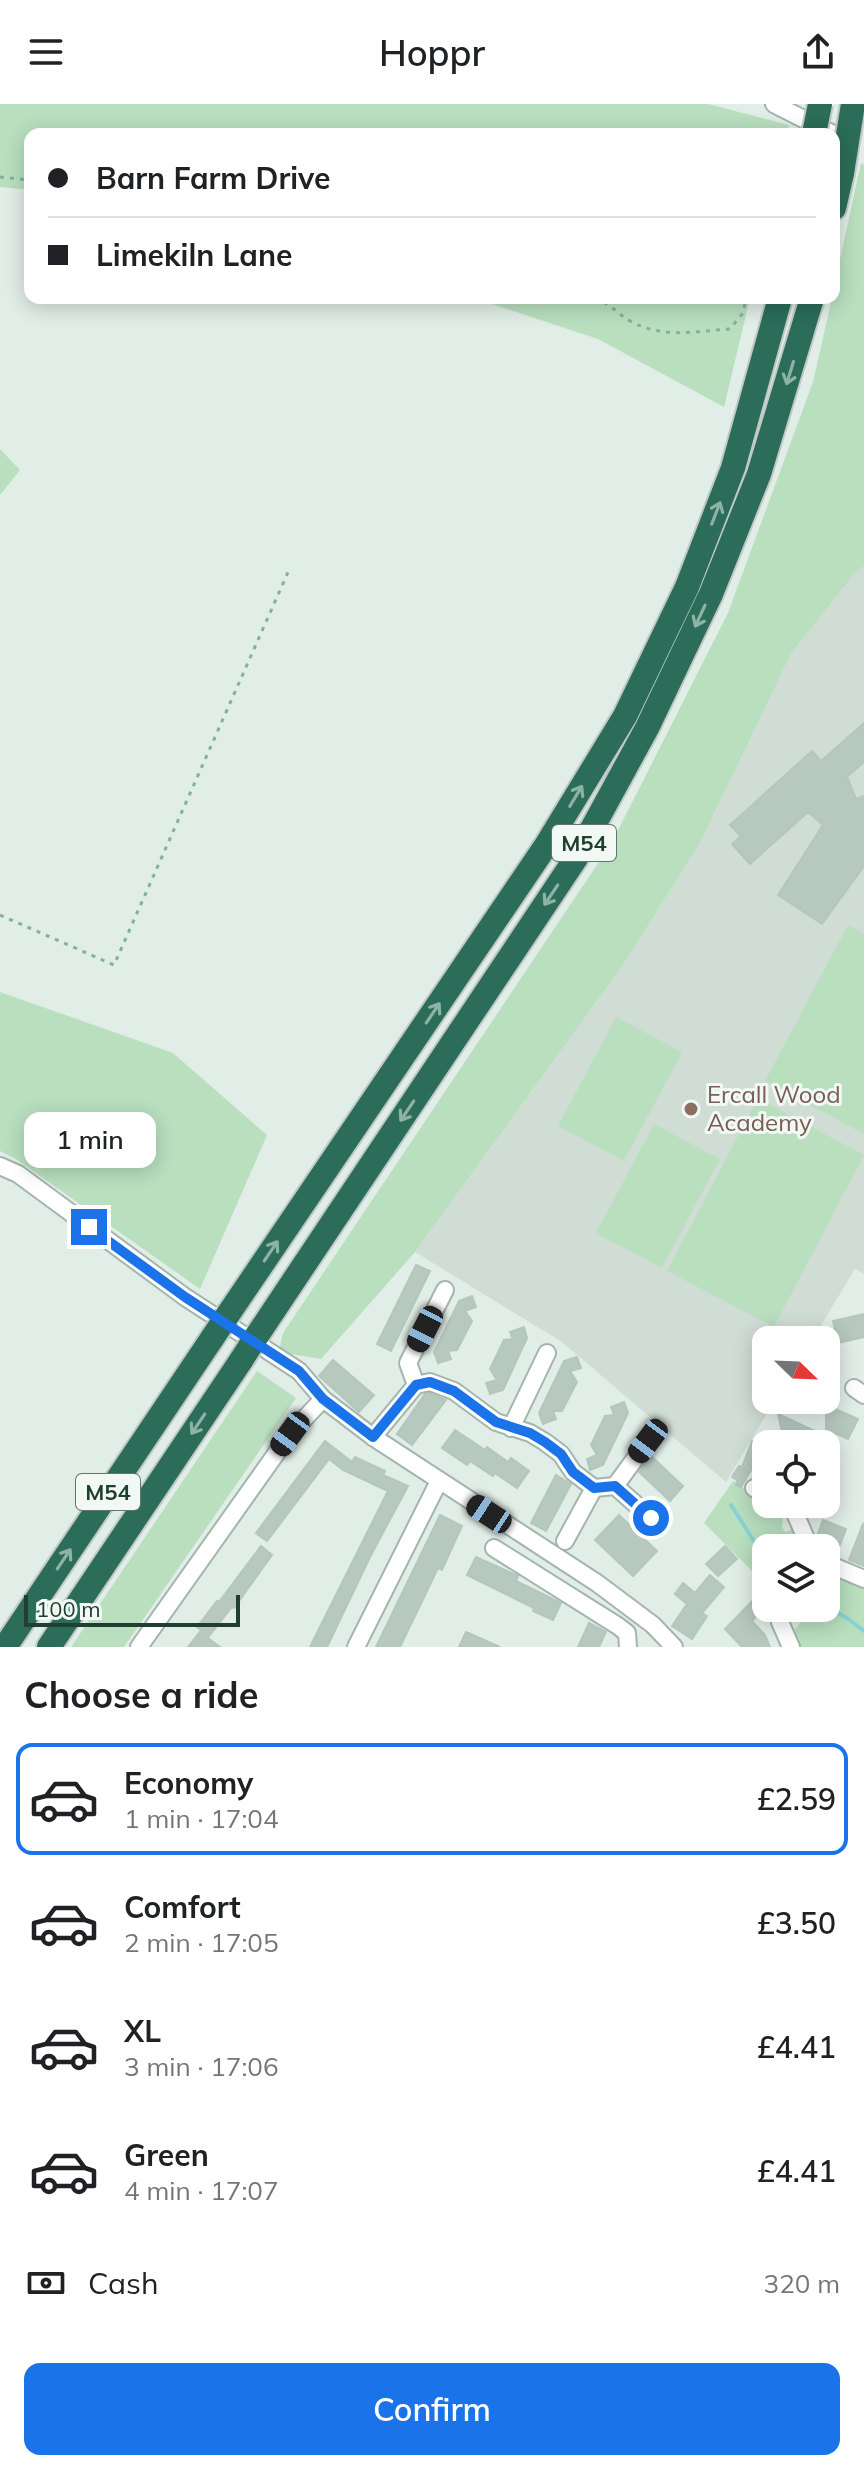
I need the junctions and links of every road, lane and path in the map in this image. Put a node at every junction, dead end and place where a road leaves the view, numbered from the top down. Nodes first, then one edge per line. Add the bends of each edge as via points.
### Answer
1 (774, 104) edge
2 (820, 104) edge
3 (853, 104) edge
4 (815, 128) edge
5 (822, 128) edge
6 (840, 137) edge
7 (864, 151) edge
8 (0, 177) edge
9 (24, 179) edge
10 (840, 182) edge
11 (609, 304) edge
12 (745, 304) edge
13 (778, 304) edge
14 (810, 304) edge
15 (289, 570) dead end
16 (0, 915) edge
17 (0, 1166) edge
18 (445, 1290) dead end
19 (547, 1353) dead end
20 (416, 1385) junction
21 (323, 1399) junction
22 (511, 1428) junction
23 (373, 1437) junction
24 (648, 1441) dead end
25 (439, 1481) junction
26 (615, 1486) junction
27 (594, 1488) junction
28 (651, 1518) dead end
29 (565, 1541) dead end
30 (494, 1548) dead end
31 (840, 1569) edge
32 (864, 1579) edge
33 (780, 1622) dead end
34 (5, 1647) edge
35 (49, 1647) edge
36 (139, 1647) edge
37 (356, 1647) edge
38 (628, 1647) edge
39 (674, 1647) edge
40 (791, 1647) edge

1 - 5 street
2 - 4 highway, bridge
3 - 10 highway, bridge
6 - 7 street
8 - 9 path
11 - 12 path via 631,322 671,335 730,329
34 -> 13 highway, M54, bridge via 547,844 625,716 687,587 733,468
14 -> 35 highway, M54, bridge via 759,474 711,594 647,728 576,858
15 - 16 path via 114,965
17 - 21 street via 299,1371
18 - 20 street via 408,1363
19 - 22 street
20 - 22 street via 430,1382 454,1391
20 - 23 street
21 - 23 street
21 - 36 street via 290,1434
22 - 27 street via 545,1442
23 - 25 street
24 - 26 street
25 - 37 street
25 - 39 street via 597,1583
26 - 27 street
26 - 28 street
27 - 29 street
30 - 38 street via 618,1626 627,1633
31 - 32 street
33 - 40 street

